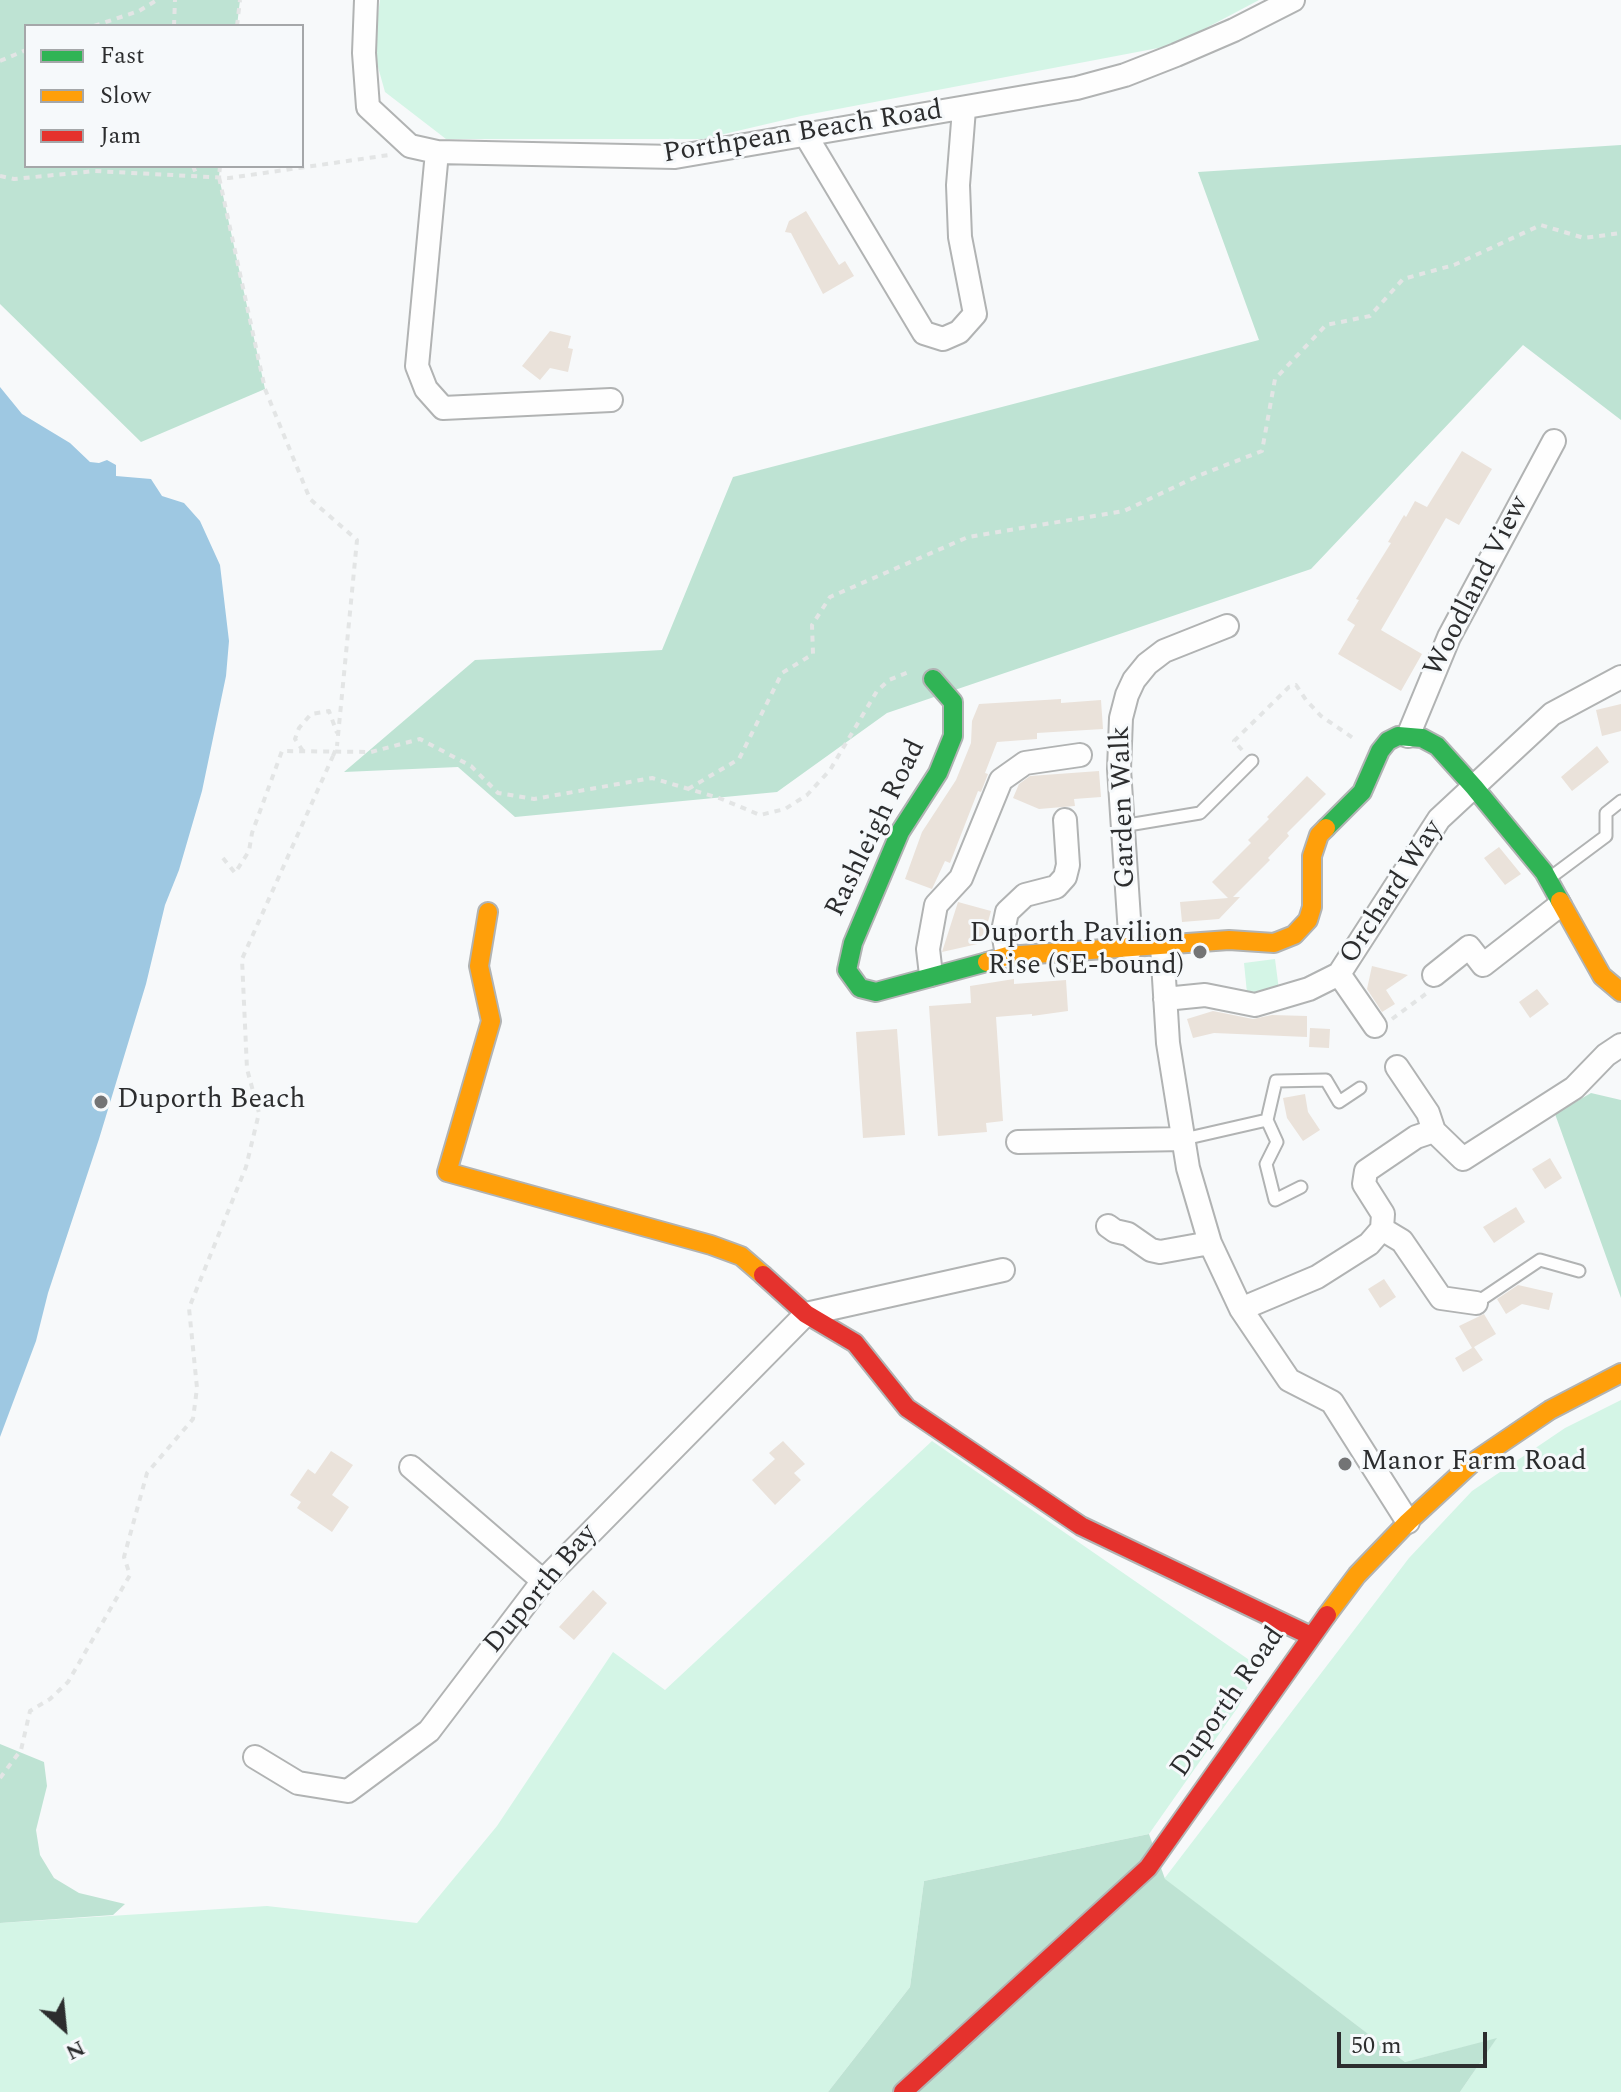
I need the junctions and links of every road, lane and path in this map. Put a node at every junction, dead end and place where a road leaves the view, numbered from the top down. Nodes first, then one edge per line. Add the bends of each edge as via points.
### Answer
1 (157, 0) edge
2 (175, 0) edge
3 (240, 0) edge
4 (366, 0) edge
5 (1293, 0) edge
6 (100, 24) edge
7 (174, 24) edge
8 (237, 24) edge
9 (24, 51) edge
10 (0, 61) edge
11 (964, 109) junction
12 (805, 134) junction
13 (410, 146) junction
14 (437, 152) junction
15 (304, 166) edge
16 (194, 168) edge
17 (220, 168) edge
18 (291, 168) edge
19 (0, 176) edge
20 (197, 176) junction
21 (219, 177) junction
22 (1621, 233) edge
23 (611, 400) dead end
24 (1554, 441) dead end
25 (1227, 626) dead end
26 (1621, 677) edge
27 (933, 679) joint
28 (338, 735) junction
29 (1408, 736) junction
30 (303, 751) junction
31 (1080, 755) dead end
32 (1378, 755) junction
33 (1252, 761) joint
34 (1474, 787) junction
35 (688, 789) junction
36 (1621, 801) edge
37 (1065, 820) dead end
38 (1122, 826) junction
39 (223, 858) dead end
40 (1548, 880) junction
41 (1560, 905) junction
42 (488, 912) dead end
43 (1162, 946) junction
44 (1131, 949) junction
45 (1007, 956) junction
46 (1339, 974) junction
47 (931, 975) junction
48 (1434, 975) joint
49 (1621, 992) edge
50 (1165, 999) junction
51 (1375, 1026) joint
52 (1621, 1045) edge
53 (1397, 1067) dead end
54 (1360, 1088) dead end
55 (1267, 1120) junction
56 (1434, 1131) junction
57 (1184, 1139) junction
58 (1018, 1142) dead end
59 (1301, 1187) dead end
60 (1108, 1226) dead end
61 (1382, 1229) junction
62 (1210, 1243) junction
63 (1003, 1270) dead end
64 (1579, 1271) dead end
65 (1476, 1303) joint
66 (1241, 1309) junction
67 (806, 1314) junction
68 (1621, 1373) edge
69 (411, 1467) dead end
70 (1408, 1522) junction
71 (543, 1581) junction
72 (1311, 1636) junction
73 (255, 1757) dead end
74 (0, 1778) edge
75 (903, 2092) edge

1 - 6 path
2 - 7 path
3 - 8 path
4 - 13 street via 368,107
5 - 11 street, Porthpean Beach Road via 1125,75
9 - 10 path
11 - 12 street, Porthpean Beach Road
11 - 12 street via 960,237 975,314 959,332 943,339 924,333
12 - 14 street, Porthpean Beach Road via 675,157
13 - 14 street, Porthpean Beach Road
13 - 15 path via 395,155
14 - 23 street via 417,366 426,389 443,408
16 - 20 path
17 - 21 path
18 - 21 path
19 - 20 path via 95,171
20 - 21 path
21 - 28 path via 265,389 310,499 357,540
22 - 35 path via 1584,238 1541,225 1454,265 1403,279 1370,316 1326,325 1275,379 1262,451 1124,511 968,537 830,597 812,625 813,654 782,673 739,759
24 - 29 street, Woodland View via 1462,611
25 - 38 street, Garden Walk via 1164,651 1134,680 1121,718
26 - 34 street, Orchard Way via 1552,714
27 - 35 path via 914,670 889,680 877,691 830,770 785,809 760,815
27 - 47 street, Rashleigh Road via 953,702 953,736 938,773 900,832 853,943 847,970 860,988 876,992
28 - 30 path via 329,711 311,714 295,739
28 - 74 path, bridge via 242,959 247,1069 259,1113 246,1167 189,1308 197,1388 193,1419 147,1473 124,1557 130,1575 68,1682 30,1711 21,1750
29 - 32 street via 1388,741
29 - 34 street via 1437,746
30 - 35 path via 371,752 420,739 471,766 498,793 534,799 652,778
30 - 39 path via 282,751 249,851 235,873
31 - 47 street via 1025,763 1001,780 961,878 936,905 928,949
32 - 33 path via 1321,716 1296,685 1234,741
32 - 43 street, Rashleigh Road via 1362,792 1314,844 1312,907 1294,935 1274,943 1229,940
33 - 38 lane via 1200,813
34 - 40 street
34 - 46 street, Orchard Way via 1439,819
36 - 40 lane via 1606,813 1606,836
37 - 45 street via 1065,877 1056,887 1025,895 1007,912
38 - 44 street, Garden Walk
40 - 41 street
41 - 48 street via 1483,965 1469,947
41 - 49 street via 1602,976
42 - 67 street via 479,966 491,1021 447,1172 741,1256
43 - 44 street, Rashleigh Road
43 - 50 street
44 - 45 street, Rashleigh Road
45 - 47 street, Rashleigh Road
46 - 50 street, Orchard Way via 1255,1005 1205,995
46 - 51 street
48 - 51 path via 1440,983 1378,1030
50 - 57 street
52 - 56 street via 1574,1088 1463,1159
53 - 56 street
54 - 55 lane via 1339,1102 1326,1080 1276,1081
55 - 57 lane
55 - 59 lane via 1277,1142 1266,1164 1275,1200
56 - 61 street via 1366,1171 1364,1184 1383,1214
57 - 58 street
57 - 62 street
60 - 62 street via 1160,1252
61 - 65 street via 1402,1241 1441,1298
61 - 66 street via 1369,1244 1317,1277
62 - 66 street
63 - 67 street
64 - 65 lane via 1540,1260
66 - 70 street via 1289,1380 1332,1402
67 - 71 street, Duporth Bay
67 - 72 street via 855,1343 907,1408 1081,1526
68 - 70 street, Duporth Road via 1550,1410 1472,1463
69 - 71 street
70 - 72 street, Duporth Road via 1357,1575
71 - 73 street, Duporth Bay via 429,1731 348,1791 298,1783
72 - 75 street, Duporth Road via 1148,1868

